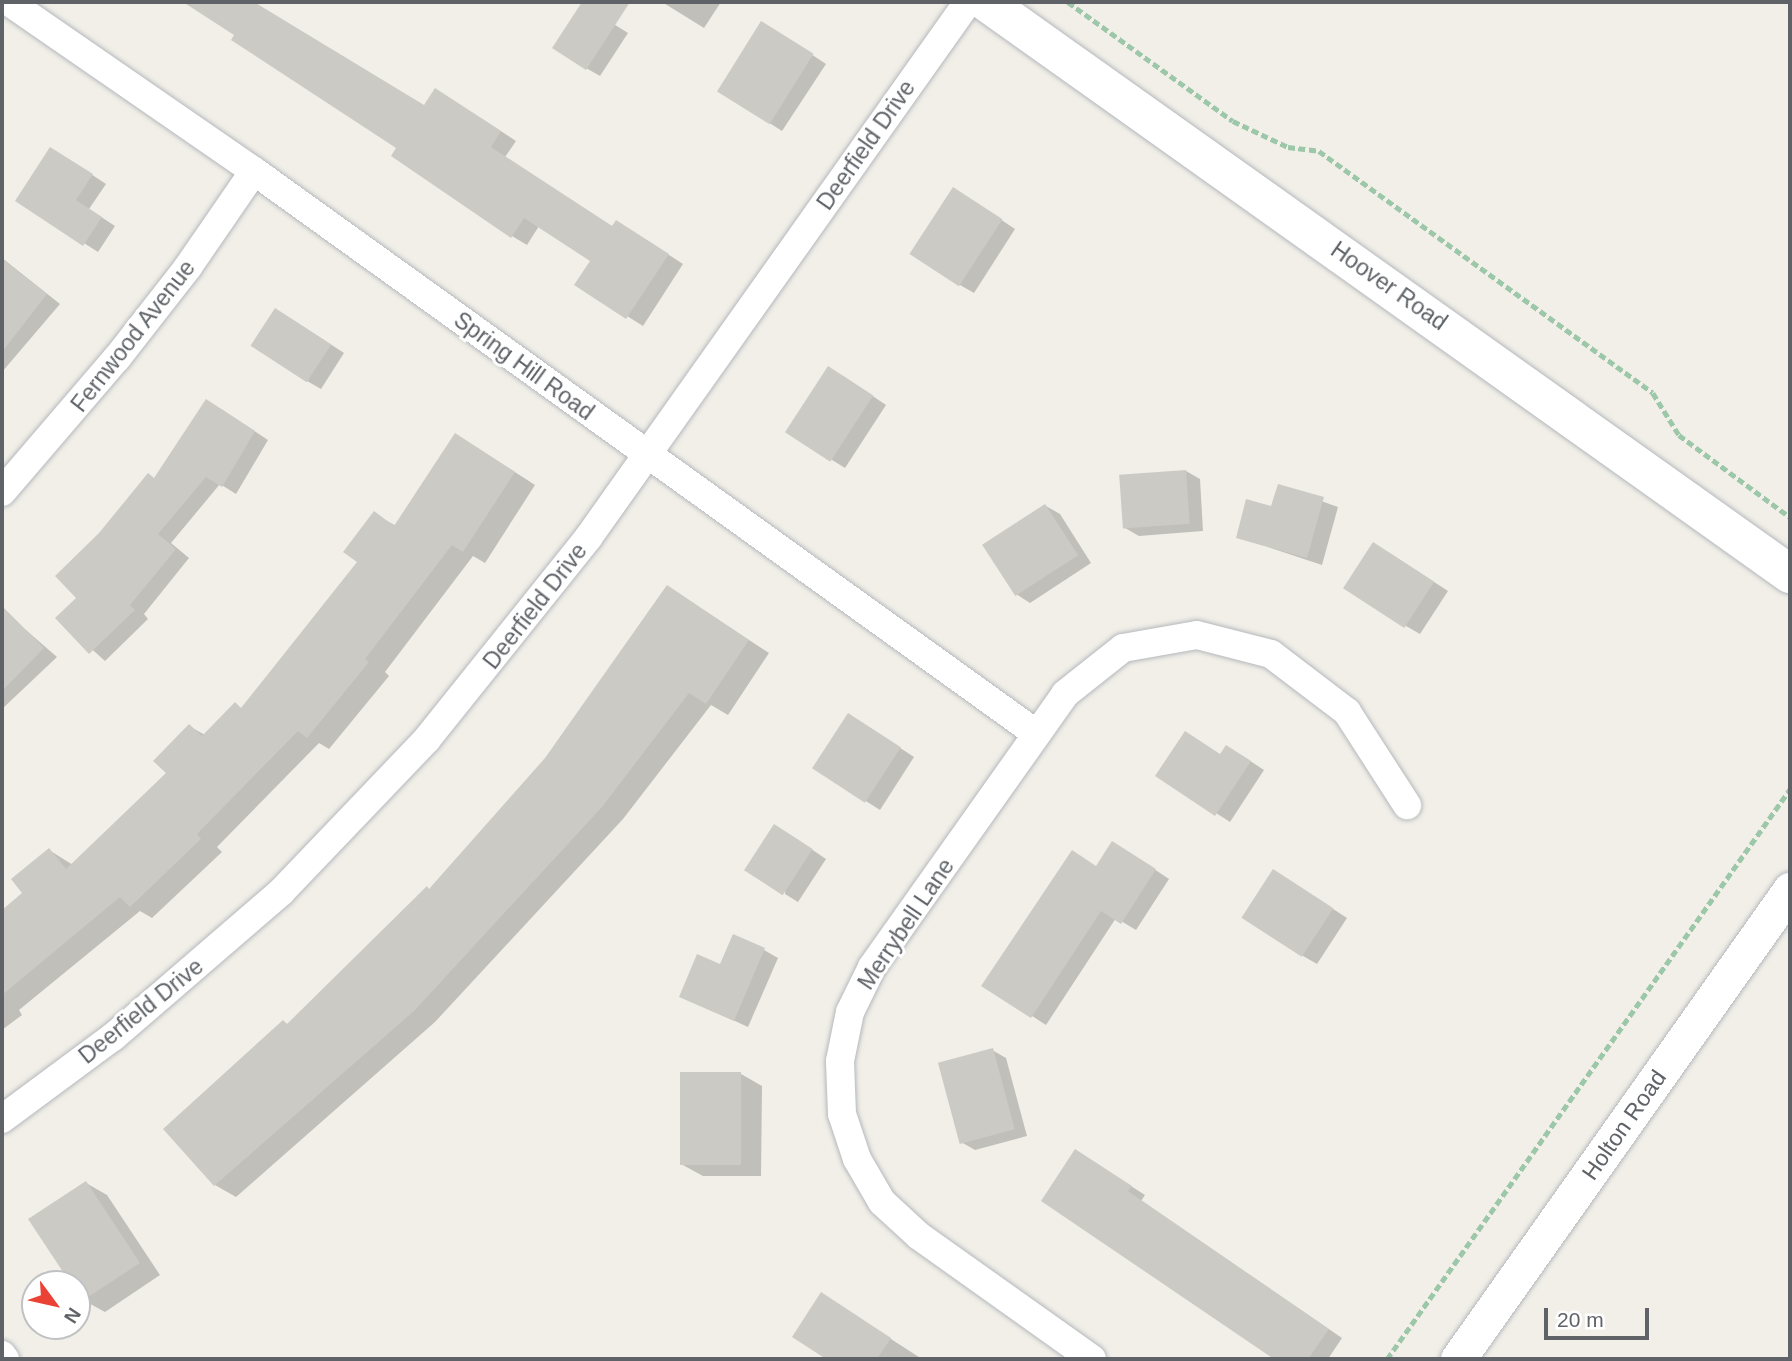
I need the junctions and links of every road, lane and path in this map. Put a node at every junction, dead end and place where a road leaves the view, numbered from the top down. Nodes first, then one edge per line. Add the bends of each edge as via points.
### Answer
1 (9, 2) edge
2 (968, 2) edge
3 (986, 2) edge
4 (1068, 2) edge
5 (254, 172) junction
6 (648, 454) junction
7 (2, 492) edge
8 (1790, 517) edge
9 (1790, 574) edge
10 (1037, 734) junction
11 (1790, 789) edge
12 (1407, 805) dead end
13 (1790, 890) edge
14 (2, 1119) edge
15 (2, 1354) edge
16 (5, 1359) edge
17 (1092, 1359) edge
18 (1387, 1359) edge
19 (1458, 1359) edge

1 - 5 street, Spring Hill Road
2 - 6 street, Deerfield Drive
3 - 9 main road, Hoover Road
4 - 8 path via 1233,121 1288,147 1319,151 1653,393 1679,435
5 - 6 street, Spring Hill Road
5 - 7 street, Fernwood Avenue via 117,358
6 - 10 street, Spring Hill Road
6 - 14 street, Deerfield Drive via 526,620 436,729 281,892 113,1037
10 - 12 street, Merrybell Lane via 1065,694 1123,648 1197,635 1271,654 1347,712
10 - 17 street, Merrybell Lane via 872,967 850,1012 842,1049 842,1114 856,1159 882,1202 919,1236
11 - 18 path
13 - 19 street, Holton Road
15 - 16 street

